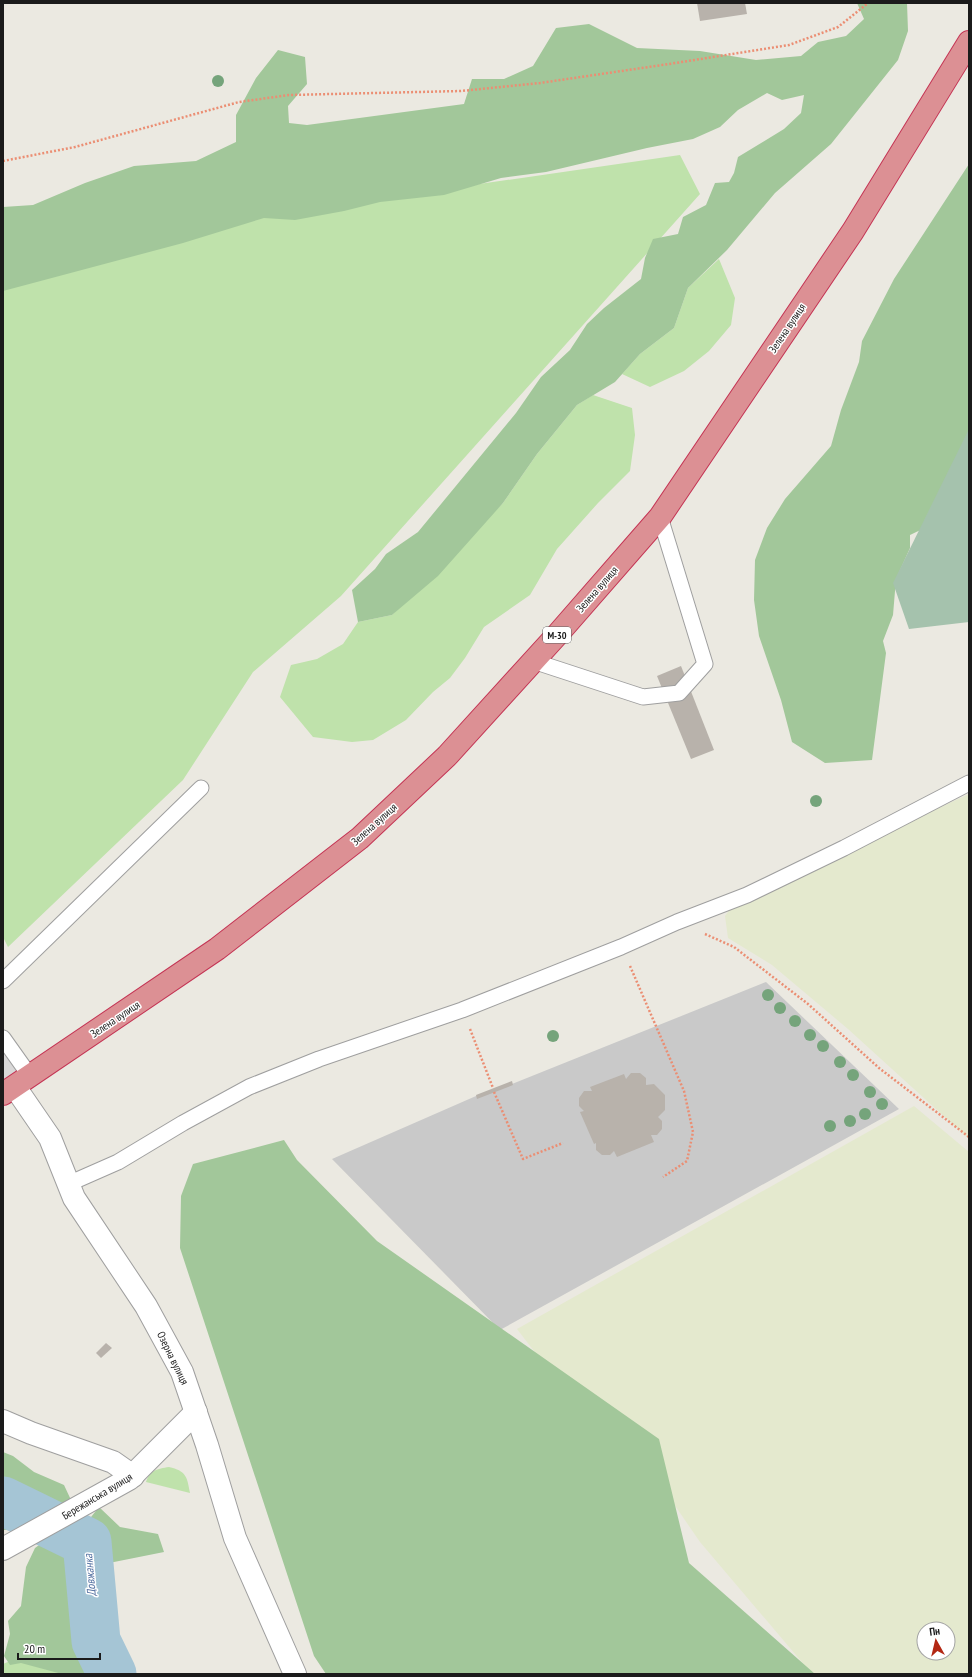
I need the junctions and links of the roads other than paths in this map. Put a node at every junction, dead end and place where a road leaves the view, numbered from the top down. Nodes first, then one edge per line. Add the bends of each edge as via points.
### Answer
1 (969, 42) edge
2 (660, 517) junction
3 (533, 661) junction
4 (969, 783) edge
5 (201, 788) dead end
6 (3, 981) edge
7 (3, 1038) edge
8 (16, 1086) edge
9 (68, 1184) junction
10 (196, 1412) junction
11 (3, 1421) edge
12 (133, 1476) junction
13 (3, 1549) edge
14 (295, 1674) edge

1 - 2 highway, Зелена вулиця / М-30 via 853,232
2 - 3 highway, Зелена вулиця / М-30
2 - 3 lane via 706,664 680,693 642,697
3 - 8 highway, Зелена вулиця / М-30 via 447,756 360,838 217,949
4 - 9 lane via 747,896 462,1010 319,1059 249,1087 118,1162
5 - 6 lane
7 - 8 lane
8 - 9 street, Озерна вулиця via 50,1138
9 - 10 street, Озерна вулиця via 74,1198 149,1313 182,1372
10 - 12 street, Бережанська вулиця
10 - 14 street, Озерна вулиця via 235,1538
11 - 12 street via 113,1462
12 - 13 street, Бережанська вулиця

